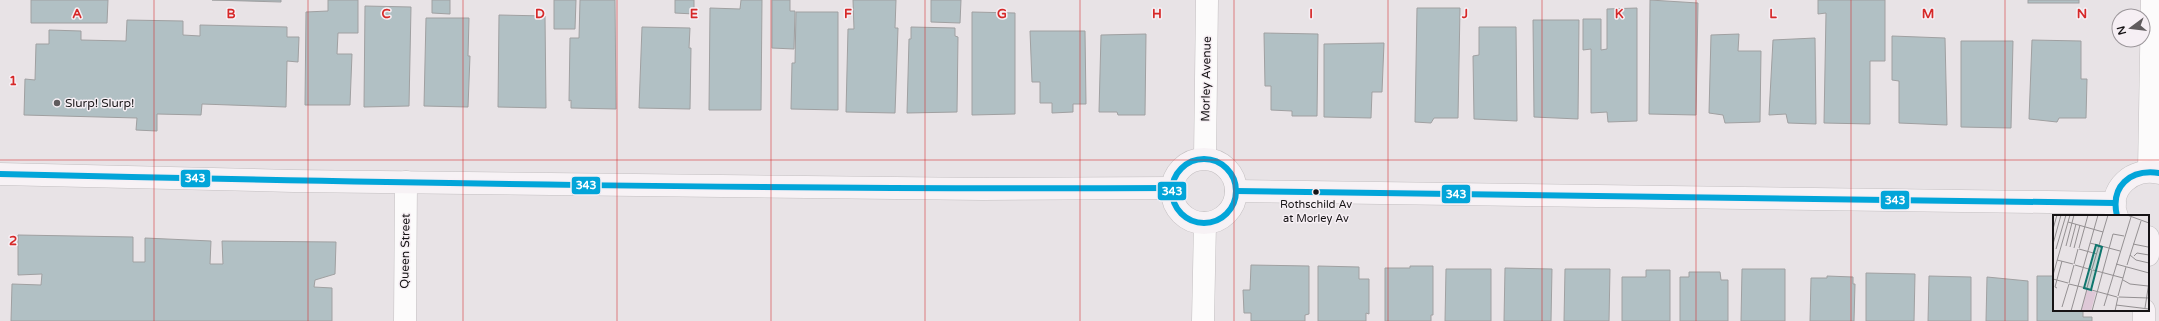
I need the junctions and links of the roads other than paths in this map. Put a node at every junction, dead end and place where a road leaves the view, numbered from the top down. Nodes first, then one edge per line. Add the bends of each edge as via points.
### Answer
1 (1207, 0) edge
2 (2152, 0) edge
3 (1205, 158) junction
4 (2154, 172) edge
5 (0, 174) edge
6 (406, 182) junction
7 (1172, 188) junction
8 (1236, 191) junction
9 (2116, 209) edge
10 (1205, 223) junction
11 (2159, 235) edge
12 (2149, 237) edge
13 (404, 321) edge
14 (1203, 321) edge

1 - 3 street, Morley Avenue
2 - 4 street
3 - 7 street via 1183,167 1175,176
3 - 8 street via 1224,165 1235,181
4 - 9 street via 2139,172 2122,183 2117,192
5 - 6 street
6 - 7 street
6 - 13 street, Queen Street
7 - 10 street via 1177,209 1194,222
8 - 9 street
8 - 10 street via 1234,203 1228,213 1217,221
10 - 14 street
11 - 12 street

